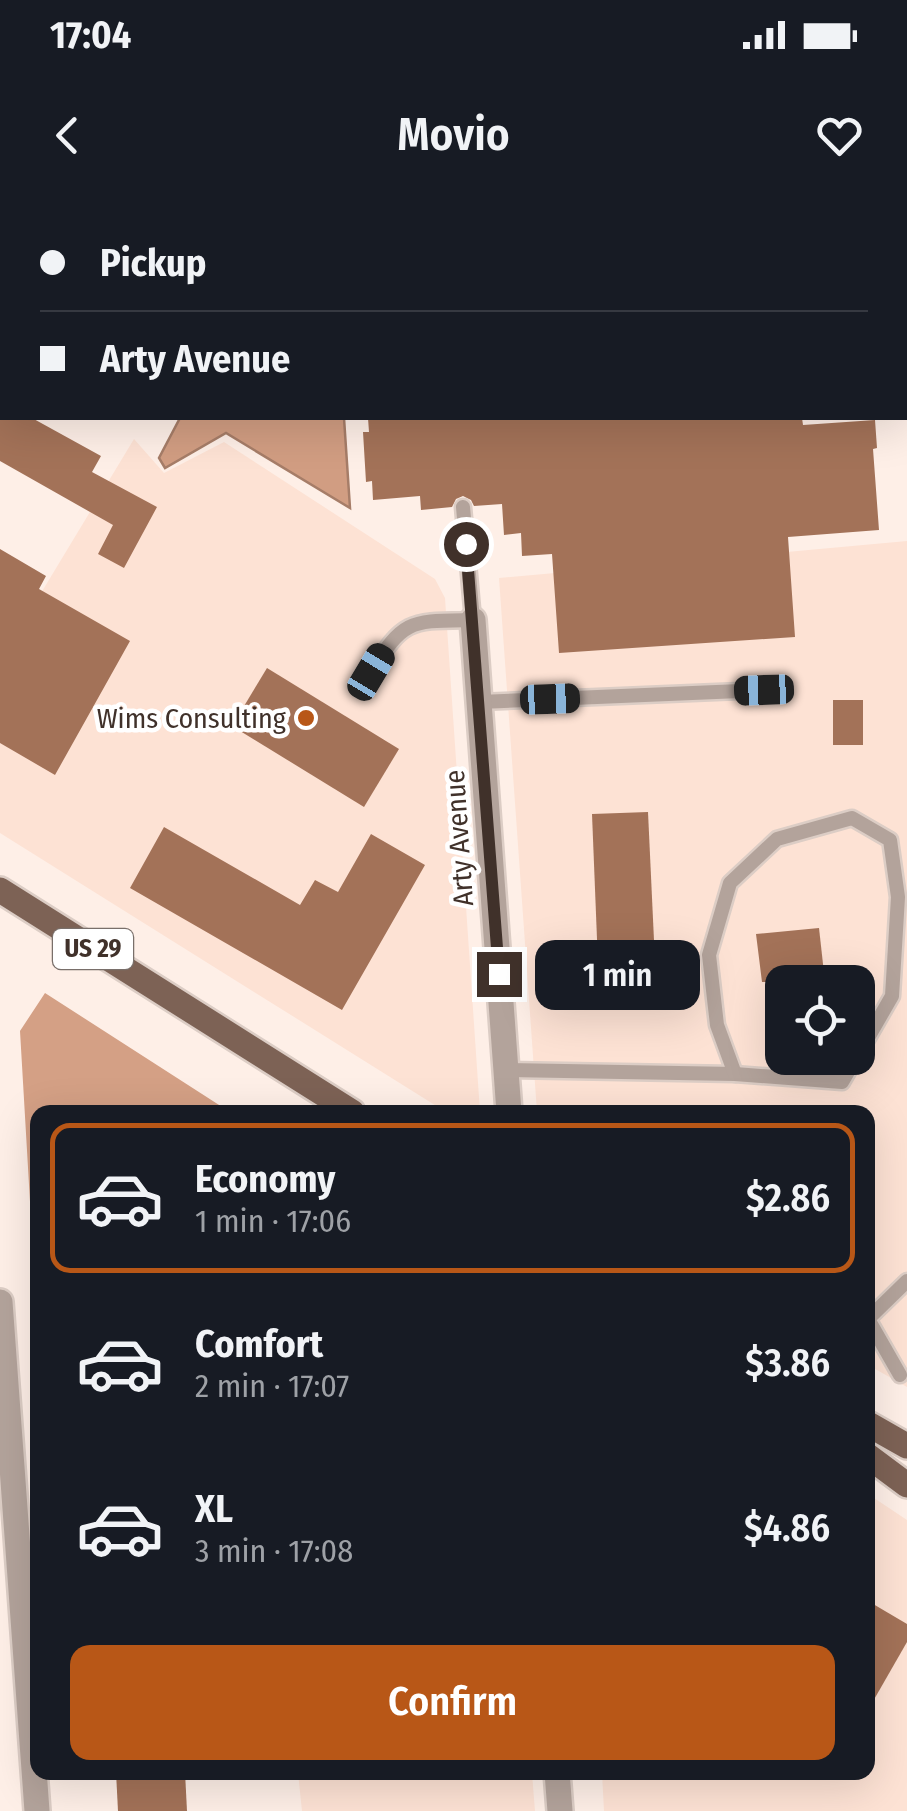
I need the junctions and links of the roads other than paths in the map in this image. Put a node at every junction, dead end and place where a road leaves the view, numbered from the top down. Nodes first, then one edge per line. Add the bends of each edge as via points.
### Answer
1 (463, 507) dead end
2 (472, 620) junction
3 (371, 672) dead end
4 (764, 690) dead end
5 (480, 702) junction
6 (0, 890) edge
7 (875, 1025) edge
8 (506, 1070) junction
9 (734, 1074) junction
10 (846, 1075) edge
11 (341, 1105) edge
12 (508, 1105) edge
13 (907, 1281) edge
14 (0, 1302) edge
15 (875, 1312) edge
16 (875, 1331) edge
17 (900, 1375) dead end
18 (907, 1424) edge
19 (875, 1426) edge
20 (875, 1429) edge
21 (907, 1446) edge
22 (875, 1461) edge
23 (907, 1485) edge
24 (30, 1715) edge
25 (35, 1780) edge
26 (558, 1780) edge
27 (37, 1811) edge
28 (560, 1811) edge

1 - 2 lane
2 - 3 lane via 405,627
2 - 5 street, Arty Avenue
4 - 5 lane
5 - 8 street, Arty Avenue
6 - 11 main road, US 29
7 - 9 lane via 892,996 898,897 890,840 852,818 778,840 730,883 708,955 717,1025
8 - 9 lane
8 - 12 street, Arty Avenue
9 - 10 lane via 842,1082
13 - 15 lane
14 - 24 street
16 - 17 lane
18 - 19 main road
20 - 21 main road
22 - 23 main road
25 - 27 street
26 - 28 street

